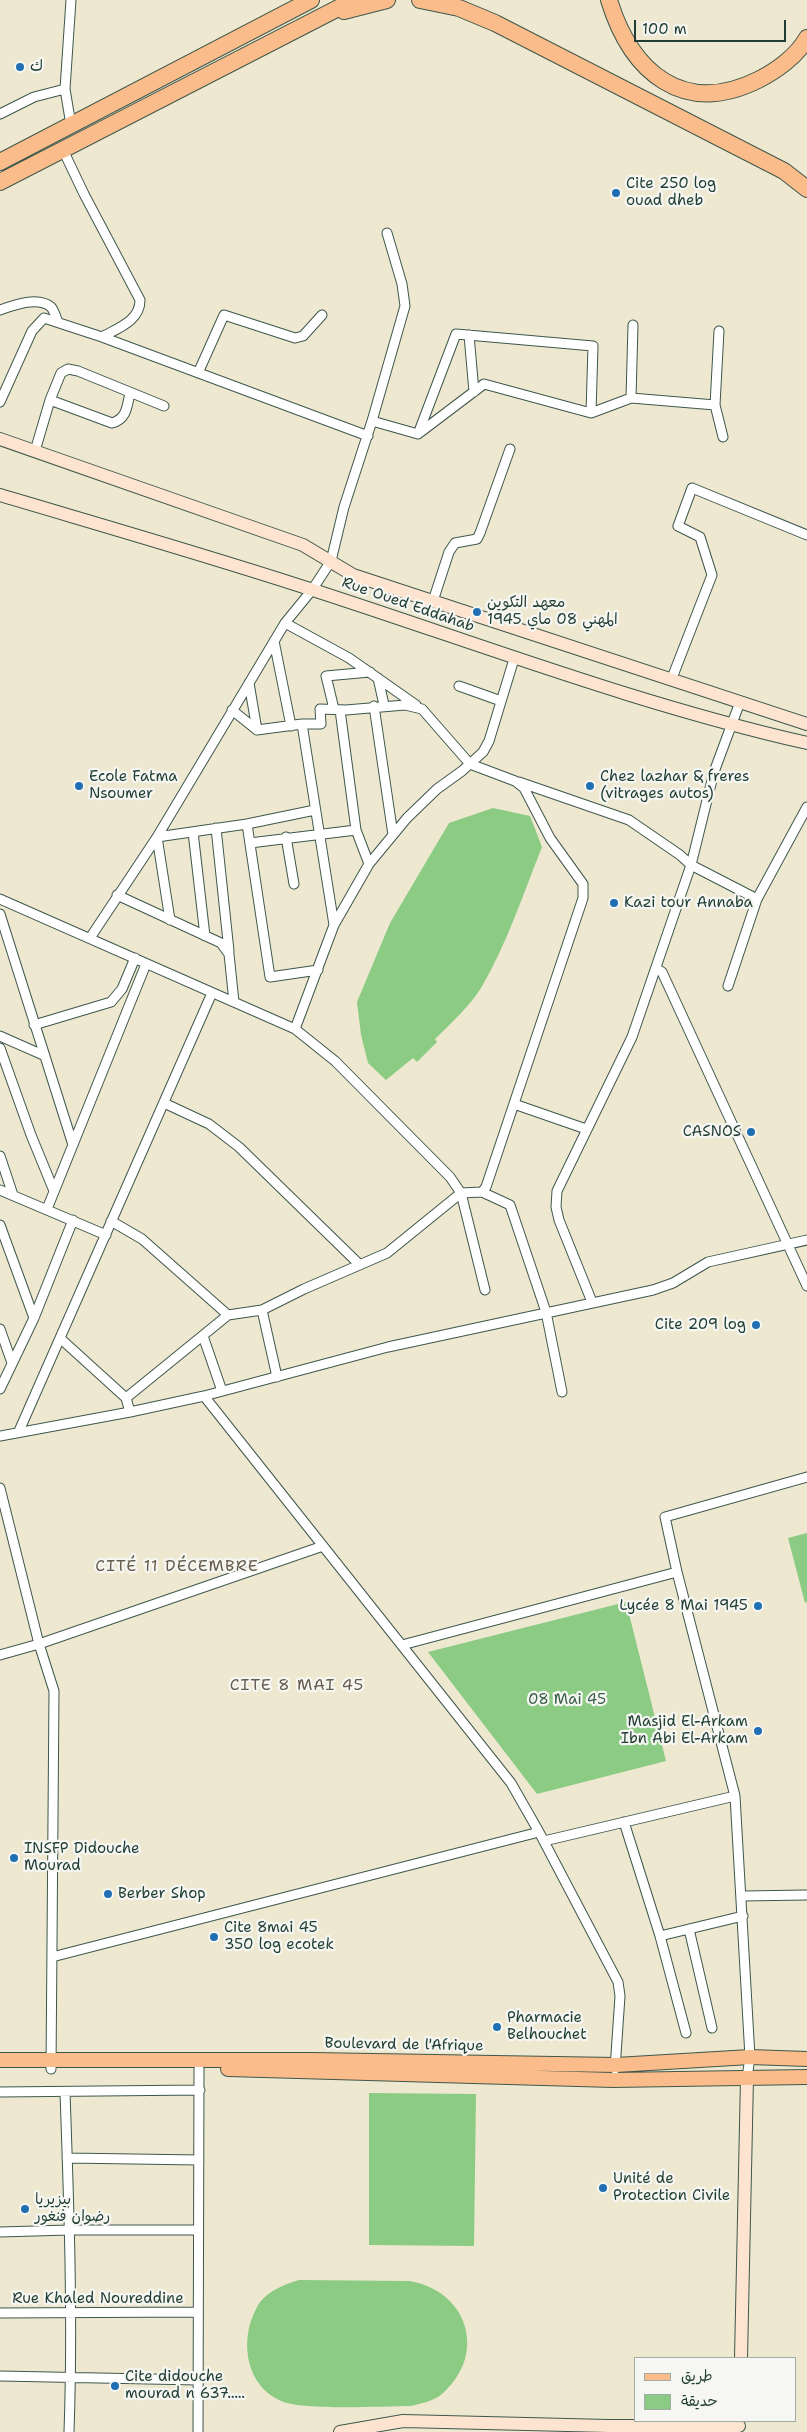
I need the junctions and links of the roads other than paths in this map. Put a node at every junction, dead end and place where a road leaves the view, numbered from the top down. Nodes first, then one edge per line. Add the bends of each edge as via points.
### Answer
1 (70, 0) edge
2 (299, 0) edge
3 (311, 0) edge
4 (354, 0) edge
5 (387, 0) edge
6 (420, 0) edge
7 (609, 0) edge
8 (315, 20) junction
9 (254, 30) junction
10 (807, 38) edge
11 (65, 88) junction
12 (0, 114) edge
13 (72, 125) junction
14 (63, 150) junction
15 (0, 162) edge
16 (0, 182) edge
17 (807, 189) edge
18 (387, 233) dead end
19 (0, 310) edge
20 (322, 316) dead end
21 (58, 322) junction
22 (633, 325) dead end
23 (718, 331) dead end
24 (470, 335) junction
25 (102, 336) junction
26 (198, 373) junction
27 (474, 392) junction
28 (130, 393) junction
29 (631, 398) junction
30 (50, 400) junction
31 (0, 402) edge
32 (716, 405) junction
33 (164, 406) dead end
34 (591, 413) junction
35 (372, 421) junction
36 (418, 434) junction
37 (368, 436) junction
38 (723, 437) dead end
39 (0, 439) edge
40 (510, 449) dead end
41 (35, 451) junction
42 (0, 495) edge
43 (807, 535) edge
44 (331, 561) junction
45 (312, 590) junction
46 (433, 601) junction
47 (285, 623) junction
48 (274, 641) junction
49 (514, 658) junction
50 (370, 672) junction
51 (378, 678) junction
52 (672, 678) junction
53 (249, 682) junction
54 (459, 686) dead end
55 (501, 701) junction
56 (740, 702) junction
57 (384, 705) junction
58 (374, 706) junction
59 (422, 709) junction
60 (232, 710) junction
61 (337, 710) junction
62 (302, 724) junction
63 (807, 724) edge
64 (291, 726) junction
65 (732, 726) junction
66 (257, 730) junction
67 (807, 743) edge
68 (470, 764) junction
69 (515, 781) junction
70 (807, 807) edge
71 (315, 810) junction
72 (247, 824) junction
73 (216, 828) junction
74 (356, 830) junction
75 (193, 832) junction
76 (318, 834) junction
77 (393, 835) junction
78 (157, 837) junction
79 (286, 837) junction
80 (250, 843) junction
81 (369, 864) junction
82 (691, 866) junction
83 (294, 884) dead end
84 (117, 895) junction
85 (0, 898) edge
86 (757, 899) junction
87 (0, 917) edge
88 (170, 920) junction
89 (334, 925) junction
90 (205, 936) junction
91 (90, 938) junction
92 (229, 954) junction
93 (134, 958) junction
94 (146, 964) junction
95 (656, 968) junction
96 (318, 970) junction
97 (728, 986) dead end
98 (212, 993) junction
99 (234, 1002) junction
100 (34, 1025) junction
101 (295, 1029) junction
102 (0, 1036) edge
103 (0, 1048) edge
104 (43, 1055) junction
105 (164, 1103) junction
106 (514, 1104) junction
107 (586, 1129) junction
108 (73, 1145) junction
109 (0, 1156) edge
110 (0, 1190) edge
111 (54, 1191) junction
112 (482, 1192) junction
113 (461, 1193) junction
114 (13, 1195) junction
115 (47, 1209) junction
116 (73, 1220) junction
117 (111, 1221) junction
118 (0, 1225) edge
119 (106, 1234) junction
120 (807, 1240) edge
121 (788, 1245) junction
122 (4, 1247) edge
123 (360, 1265) junction
124 (807, 1286) edge
125 (485, 1290) dead end
126 (592, 1302) junction
127 (262, 1310) junction
128 (546, 1312) junction
129 (228, 1315) junction
130 (34, 1318) junction
131 (0, 1330) edge
132 (203, 1336) junction
133 (61, 1338) junction
134 (12, 1363) junction
135 (277, 1377) junction
136 (0, 1389) edge
137 (222, 1391) junction
138 (562, 1392) dead end
139 (204, 1396) junction
140 (126, 1398) junction
141 (130, 1412) junction
142 (19, 1431) junction
143 (0, 1436) edge
144 (807, 1477) edge
145 (0, 1488) edge
146 (323, 1546) junction
147 (677, 1572) junction
148 (39, 1644) junction
149 (402, 1645) junction
150 (0, 1655) edge
151 (735, 1796) junction
152 (624, 1822) junction
153 (542, 1836) junction
154 (807, 1895) edge
155 (743, 1896) junction
156 (744, 1916) junction
157 (689, 1929) junction
158 (660, 1936) junction
159 (52, 1957) junction
160 (712, 2028) dead end
161 (686, 2033) dead end
162 (750, 2057) junction
163 (807, 2059) edge
164 (0, 2060) edge
165 (51, 2064) junction
166 (616, 2065) junction
167 (0, 2068) edge
168 (199, 2069) junction
169 (807, 2077) edge
170 (746, 2078) junction
171 (613, 2080) junction
172 (200, 2090) junction
173 (0, 2092) edge
174 (65, 2092) junction
175 (68, 2158) junction
176 (199, 2160) junction
177 (69, 2230) junction
178 (197, 2230) junction
179 (0, 2232) edge
180 (70, 2312) junction
181 (197, 2312) junction
182 (0, 2313) edge
183 (741, 2357) edge
184 (0, 2376) edge
185 (71, 2377) junction
186 (198, 2380) junction
187 (740, 2426) edge
188 (68, 2432) edge
189 (198, 2432) edge
190 (340, 2432) edge

1 - 11 street
2 - 9 highway
3 - 9 highway
4 - 8 highway
5 - 8 highway
6 - 17 highway via 459,8 495,23 784,171
7 - 10 highway via 616,25 632,52 649,71 686,92 719,94 742,88 772,73
8 - 14 highway
9 - 13 highway
11 - 12 street
11 - 13 street
13 - 15 highway
14 - 16 highway
14 - 25 street via 140,300 140,309 134,318
18 - 35 street via 406,299
19 - 21 street via 23,303 42,303 52,308
20 - 26 street via 303,336 295,338 224,315
21 - 25 street
21 - 31 street via 44,318 32,330
22 - 29 street
23 - 32 street
24 - 27 street
24 - 34 street via 593,346
24 - 36 street via 456,334
25 - 26 street
26 - 37 street
27 - 34 street via 484,384
27 - 36 street
28 - 30 street via 68,369 61,373
28 - 30 street via 126,412 120,421 112,423
28 - 33 street
29 - 32 street
29 - 34 street
30 - 41 street
32 - 38 street
35 - 36 street
35 - 37 street
37 - 44 street via 344,507
39 - 41 main road
40 - 46 street via 477,539 455,543
41 - 44 main road via 295,542
42 - 45 main road, Rue Oued Eddahab
43 - 52 street via 692,488 678,526 700,536 712,574
44 - 45 street
44 - 46 main road via 354,575
45 - 47 street
45 - 49 main road, Rue Oued Eddahab
46 - 52 main road
47 - 48 street
47 - 50 street
48 - 53 street
48 - 64 street
49 - 55 street
49 - 65 main road, Rue Oued Eddahab
50 - 51 street
50 - 61 street via 326,676
51 - 57 street
51 - 59 street
52 - 56 main road
53 - 60 street
53 - 66 street
54 - 55 street
55 - 68 street via 489,741
56 - 63 main road
56 - 65 street
57 - 58 street
57 - 59 street
58 - 61 street
58 - 77 street
59 - 68 street
60 - 66 street
60 - 78 street
61 - 62 street via 320,709 321,724
61 - 74 street
62 - 64 street
62 - 71 street
64 - 66 street
65 - 67 main road, Rue Oued Eddahab
65 - 82 street via 714,772
68 - 69 street
68 - 77 street via 437,789
69 - 82 street via 629,820
69 - 106 street via 524,788 550,838 584,890
70 - 86 street
71 - 72 street
71 - 76 street
72 - 73 street
72 - 80 street
73 - 75 street
73 - 92 street
74 - 76 street
74 - 81 street
75 - 78 street
75 - 90 street
76 - 79 street
76 - 89 street
77 - 81 street
78 - 84 street
78 - 88 street
79 - 80 street
79 - 83 street
80 - 96 street via 270,977
81 - 89 street
82 - 86 street
82 - 95 street
84 - 88 street
84 - 91 street
85 - 91 street
86 - 97 street
87 - 100 street
88 - 90 street
89 - 96 street
90 - 92 street via 221,943
91 - 93 street
92 - 99 street
93 - 94 street
93 - 100 street via 122,989 111,1002
94 - 98 street
94 - 108 street
95 - 107 street via 632,1037
95 - 121 street via 662,972
96 - 101 street
98 - 99 street
98 - 105 street
99 - 101 street
100 - 104 street
101 - 113 street via 335,1061 450,1177
102 - 104 street
103 - 111 street
104 - 108 street
105 - 117 street
105 - 123 street via 209,1124 239,1147
106 - 107 street
106 - 112 street
107 - 126 street via 557,1191 556,1207
108 - 111 street
109 - 114 street
110 - 114 street
111 - 115 street
112 - 113 street
112 - 128 street via 510,1205
113 - 123 street via 387,1253
113 - 125 street
114 - 115 street
115 - 116 street
116 - 119 street
116 - 130 street
117 - 119 street
117 - 129 street via 142,1239
118 - 122 street
119 - 133 street
120 - 121 street
121 - 124 street
121 - 126 street via 708,1262 673,1283 653,1290
122 - 130 street
123 - 127 street
126 - 128 street
127 - 129 street
127 - 135 street
128 - 135 street via 388,1347
128 - 138 street
129 - 132 street
130 - 134 street
131 - 134 street
132 - 137 street
132 - 140 street
133 - 140 street
133 - 142 street
134 - 136 street
135 - 137 street
137 - 139 street
139 - 141 street
139 - 146 street
140 - 141 street
141 - 142 street
142 - 143 street
144 - 147 street via 665,1517
145 - 148 street
146 - 148 street
146 - 149 street
147 - 149 street
147 - 151 street
148 - 150 street
148 - 159 street via 54,1691
149 - 153 street via 511,1783
151 - 152 street
151 - 155 street
152 - 153 street
152 - 158 street
153 - 159 street
153 - 166 street via 618,1982
154 - 155 street
155 - 156 street
156 - 157 street
156 - 162 street
157 - 158 street
157 - 160 street
158 - 161 street
159 - 165 street
162 - 163 main road, Boulevard de l'Afrique
162 - 166 main road, Boulevard de l'Afrique
162 - 170 street
164 - 165 main road, Boulevard de l'Afrique
165 - 166 main road, Boulevard de l'Afrique via 314,2060
165 - 167 main road, Boulevard de l'Afrique
165 - 168 main road, Boulevard de l'Afrique
166 - 171 street
168 - 171 main road, Boulevard de l'Afrique
168 - 172 street
169 - 170 main road, Boulevard de l'Afrique
170 - 171 main road, Boulevard de l'Afrique
170 - 183 main road
172 - 174 street
172 - 176 street
173 - 174 street
174 - 175 street
175 - 176 street
175 - 177 street
176 - 178 street
177 - 178 street
177 - 179 street
177 - 180 street
178 - 181 street
180 - 181 street, Rue Khaled Noureddine
180 - 182 street, Rue Khaled Noureddine
180 - 185 street
181 - 186 street
184 - 185 street
185 - 186 street
185 - 188 street
186 - 189 street
187 - 190 main road via 404,2421

